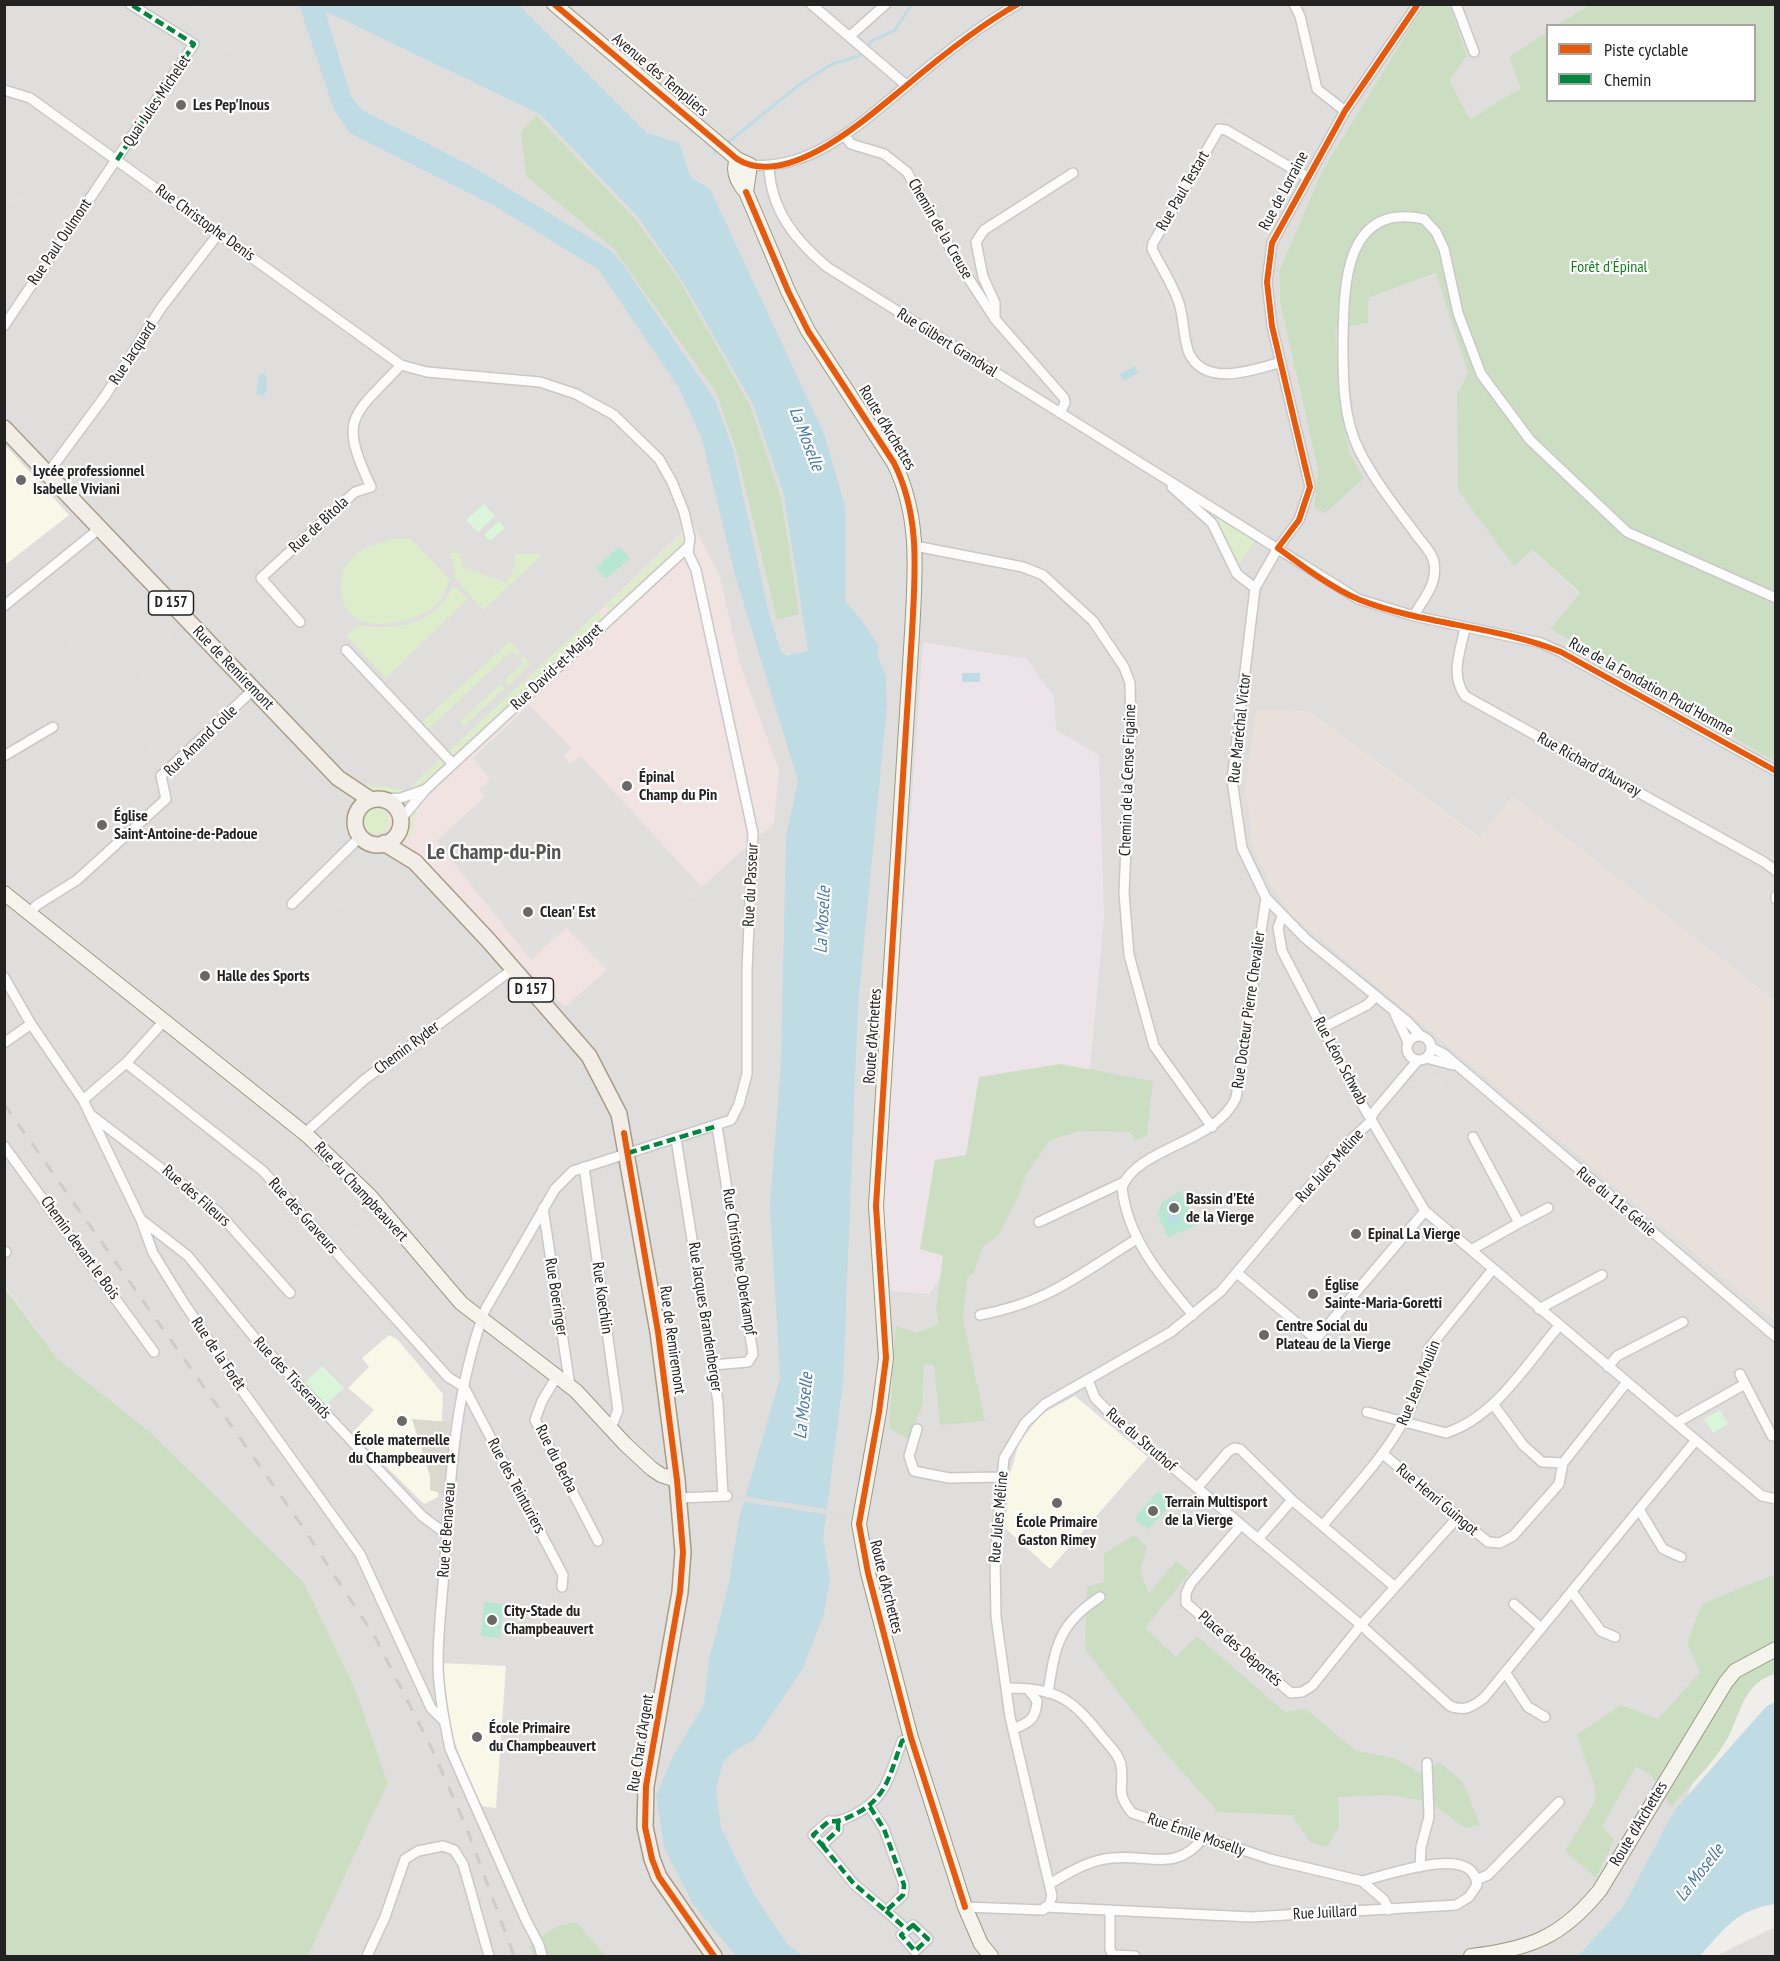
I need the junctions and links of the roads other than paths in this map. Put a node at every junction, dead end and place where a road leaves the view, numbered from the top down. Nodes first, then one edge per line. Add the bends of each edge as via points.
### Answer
1 (130, 4) edge
2 (554, 4) edge
3 (811, 4) edge
4 (886, 4) edge
5 (1018, 4) edge
6 (1294, 4) edge
7 (1418, 4) edge
8 (1456, 4) edge
9 (850, 36) junction
10 (1474, 52) dead end
11 (906, 85) junction
12 (4, 90) edge
13 (1345, 111) junction
14 (844, 135) junction
15 (117, 160) junction
16 (743, 162) junction
17 (769, 166) junction
18 (1073, 173) dead end
19 (1306, 177) junction
20 (219, 233) junction
21 (994, 319) junction
22 (4, 326) edge
23 (1281, 362) junction
24 (401, 365) junction
25 (1060, 413) junction
26 (4, 428) edge
27 (48, 473) junction
28 (1169, 483) junction
29 (99, 529) junction
30 (689, 546) junction
31 (915, 546) junction
32 (1278, 548) junction
33 (1255, 588) junction
34 (1776, 598) edge
35 (4, 606) edge
36 (1414, 616) junction
37 (300, 622) dead end
38 (1465, 628) junction
39 (346, 650) dead end
40 (253, 690) junction
41 (53, 727) dead end
42 (4, 756) edge
43 (453, 764) junction
44 (1776, 771) edge
45 (338, 778) junction
46 (426, 789) junction
47 (376, 800) junction
48 (356, 816) junction
49 (400, 825) junction
50 (361, 836) junction
51 (384, 843) junction
52 (415, 862) junction
53 (1776, 871) edge
54 (4, 892) edge
55 (1266, 898) junction
56 (292, 904) dead end
57 (29, 913) junction
58 (1282, 916) junction
59 (513, 969) junction
60 (4, 977) edge
61 (1375, 997) junction
62 (1395, 1014) junction
63 (165, 1020) junction
64 (31, 1024) junction
65 (1322, 1028) junction
66 (1420, 1035) junction
67 (1408, 1042) junction
68 (4, 1043) edge
69 (1431, 1048) junction
70 (1418, 1058) junction
71 (126, 1063) junction
72 (1457, 1067) junction
73 (83, 1100) junction
74 (89, 1114) junction
75 (1371, 1118) junction
76 (717, 1126) junction
77 (1212, 1127) junction
78 (305, 1133) junction
79 (1473, 1137) dead end
80 (676, 1139) junction
81 (4, 1146) edge
82 (628, 1153) junction
83 (584, 1167) junction
84 (1124, 1182) junction
85 (543, 1208) junction
86 (1548, 1208) dead end
87 (1425, 1211) junction
88 (141, 1220) junction
89 (1039, 1222) dead end
90 (1519, 1223) junction
91 (1137, 1239) junction
92 (1471, 1250) junction
93 (1493, 1269) junction
94 (1237, 1274) junction
95 (1602, 1275) dead end
96 (290, 1293) dead end
97 (1539, 1310) junction
98 (980, 1315) dead end
99 (1193, 1316) junction
100 (481, 1320) junction
101 (1683, 1322) dead end
102 (1559, 1326) junction
103 (1776, 1337) edge
104 (154, 1352) dead end
105 (713, 1365) junction
106 (1608, 1367) junction
107 (1740, 1374) dead end
108 (557, 1376) junction
109 (1088, 1380) junction
110 (1628, 1382) junction
111 (1745, 1384) junction
112 (570, 1386) junction
113 (464, 1388) junction
114 (1493, 1404) junction
115 (1367, 1412) dead end
116 (1405, 1423) junction
117 (1676, 1423) junction
118 (611, 1428) junction
119 (917, 1429) dead end
120 (1772, 1436) dead end
121 (1696, 1440) junction
122 (1383, 1454) junction
123 (1563, 1463) junction
124 (1001, 1477) junction
125 (677, 1480) junction
126 (1197, 1488) junction
127 (679, 1498) junction
128 (1776, 1499) edge
129 (1292, 1500) junction
130 (1640, 1510) junction
131 (1458, 1517) junction
132 (1241, 1525) junction
133 (1323, 1525) junction
134 (446, 1534) junction
135 (1258, 1539) junction
136 (597, 1541) dead end
137 (683, 1552) joint
138 (1681, 1557) dead end
139 (562, 1587) dead end
140 (1395, 1587) junction
141 (1572, 1592) junction
142 (1100, 1597) dead end
143 (1514, 1604) dead end
144 (1361, 1625) junction
145 (1541, 1628) junction
146 (1615, 1637) dead end
147 (1776, 1649) edge
148 (1505, 1672) junction
149 (1006, 1688) junction
150 (1029, 1690) junction
151 (1048, 1693) junction
152 (1545, 1717) dead end
153 (444, 1721) junction
154 (1013, 1729) junction
155 (911, 1738) junction
156 (1427, 1763) dead end
157 (1559, 1802) dead end
158 (870, 1807) junction
159 (1203, 1838) junction
160 (1420, 1867) junction
161 (1476, 1880) junction
162 (1362, 1881) junction
163 (1051, 1883) junction
164 (965, 1907) junction
165 (1045, 1907) junction
166 (1389, 1910) junction
167 (886, 1911) junction
168 (1110, 1912) junction
169 (906, 1929) dead end
170 (367, 1956) edge
171 (489, 1956) edge
172 (542, 1956) edge
173 (714, 1956) edge
174 (990, 1956) edge
175 (1135, 1956) edge
176 (1471, 1956) edge

1 - 15 street, Quai Jules Michelet via 194,44
2 - 16 street, Avenue des Templiers
3 - 9 street
4 - 9 street
5 - 11 street
6 - 13 street via 1317,89
7 - 13 street, Rue de Lorraine
8 - 10 street
9 - 11 street
11 - 14 street
12 - 15 street, Rue Christophe Denis via 30,98
13 - 19 street, Rue de Lorraine
14 - 17 street via 806,155
14 - 21 street, Chemin de la Creuse via 851,144 884,154 908,172
15 - 20 street, Rue Christophe Denis
15 - 22 street, Rue Paul Oulmont
16 - 17 street
16 - 31 street, Route d'Archettes via 746,192 788,291 808,331 881,439 904,484
17 - 25 street, Rue Gilbert Grandval via 770,190 777,210 819,261
18 - 21 street, Chemin de la Creuse via 978,237 978,258 995,303
19 - 23 street, Rue de Lorraine via 1272,243 1268,262 1272,326
19 - 23 street, Rue Paul Testart via 1219,129 1152,249 1179,302 1189,352 1196,363 1209,372 1225,375
20 - 24 street, Rue Christophe Denis
20 - 27 street, Rue Jacquard via 161,308 105,396
21 - 25 street, Chemin de la Creuse via 1064,398
23 - 32 street, Rue de Lorraine via 1310,487 1299,520
24 - 30 street, Rue du Passeur via 426,372 540,382 576,394 614,415 659,459 684,512
24 - 37 street, Rue de Bitola via 359,411 352,428 353,442 371,486 355,492 261,578
25 - 28 street, Rue Gilbert Grandval
26 - 27 main road, Rue de Remiremont / D 157
27 - 29 main road, Rue de Remiremont / D 157
28 - 32 street, Rue Gilbert Grandval
28 - 33 street, Rue Gilbert Grandval via 1212,523 1238,574
29 - 35 street
29 - 40 main road, Rue de Remiremont / D 157
30 - 43 street, Rue David-et-Maigret
30 - 76 street, Rue du Passeur via 753,833 747,1074 731,1120
31 - 77 street, Chemin de la Cense Figaine via 1023,567 1043,575 1093,621 1124,667 1130,682 1131,728 1124,893 1129,955 1154,1046
31 - 155 street, Route d'Archettes via 876,1206 885,1358 859,1524 868,1574
32 - 33 street, Rue Maréchal Victor
32 - 36 street, Rue de la Fondation Prud'Homme via 1358,599
33 - 55 street, Rue Maréchal Victor via 1232,780 1242,848
34 - 36 street via 1627,532 1530,440 1481,374 1458,314 1444,249 1436,232 1424,219 1397,216 1361,238 1349,262 1343,370 1346,408 1358,448 1434,561 1435,581
36 - 38 street, Rue de la Fondation Prud'Homme
38 - 44 street, Rue de la Fondation Prud'Homme via 1561,652
38 - 53 street, Rue Richard d'Auvray via 1455,674 1465,696
39 - 43 street
40 - 45 main road, Rue de Remiremont / D 157
40 - 57 street, Rue Amand Colle via 161,776 166,799 77,880
41 - 42 street
43 - 46 street, Rue David-et-Maigret
45 - 47 main road, Rue de Remiremont / D 157
45 - 48 main road, Rue de Remiremont / D 157
46 - 47 street, Rue David-et-Maigret via 401,798
46 - 49 street, Rue David-et-Maigret
47 - 48 main road via 362,806
47 - 49 main road via 392,803
48 - 50 main road
49 - 51 main road via 394,838
49 - 52 main road, Rue de Remiremont / D 157
50 - 51 main road via 368,842
50 - 56 street
51 - 52 main road, Rue de Remiremont / D 157
52 - 59 main road, Rue de Remiremont / D 157
54 - 57 street, Rue du Champbeauvert
55 - 58 street, Rue Maréchal Victor
55 - 77 street, Rue Docteur Pierre Chevalier via 1236,1098 1231,1110
57 - 63 street, Rue du Champbeauvert
58 - 61 street, Rue Maréchal Victor
58 - 65 street, Rue Léon Schwab via 1278,928 1282,951
59 - 78 street, Chemin Ryder via 364,1080
59 - 82 main road, Rue de Remiremont / D 157 via 589,1056 619,1114
60 - 64 street, Rue de la Forêt
61 - 62 street, Rue du 11e Génie
61 - 65 street
62 - 66 street, Rue du 11e Génie
62 - 67 street
63 - 71 street
63 - 78 street, Rue du Champbeauvert
64 - 68 street
64 - 73 street, Rue de la Forêt
65 - 75 street, Rue Léon Schwab
66 - 67 street
66 - 69 street, Rue du 11e Génie via 1428,1039
67 - 70 street
69 - 70 street
69 - 72 street, Rue du 11e Génie
70 - 72 street, Rue du 11e Génie
70 - 75 street, Rue Jules Méline via 1405,1066 1406,1074
71 - 73 street
71 - 113 street, Rue des Graveurs via 249,1157 448,1377
72 - 103 street, Rue du 11e Génie
73 - 74 street, Rue de la Forêt
74 - 88 street, Rue de la Forêt
74 - 96 street, Rue des Fileurs via 218,1211
75 - 87 street, Rue Léon Schwab
75 - 94 street, Rue Jules Méline
76 - 80 street, Rue du Passeur
76 - 105 street, Rue Christophe Oberkampf via 753,1354 748,1362
77 - 84 street, Rue Docteur Pierre Chevalier via 1132,1171
78 - 100 street, Rue du Champbeauvert via 346,1171 437,1277
79 - 90 street
80 - 82 street, Rue du Passeur
80 - 105 street, Rue Jacques Brandenberger
81 - 104 street, Chemin devant le Bois
82 - 83 street, Rue de Benaveau
82 - 125 main road, Rue de Remiremont / D 157 via 658,1332
83 - 85 street, Rue de Benaveau via 562,1180
83 - 118 street, Rue Koechlin via 618,1410
84 - 89 street, Rue Docteur Pierre Chevalier
84 - 91 street via 1123,1197
85 - 100 street, Rue de Benaveau
85 - 112 street, Rue Boeringer
86 - 90 street
87 - 92 street, Rue Léon Schwab
87 - 94 street via 1316,1339
88 - 134 street, Rue des Tisserands via 188,1256 254,1337 422,1516
88 - 153 street, Rue de la Forêt via 153,1253 182,1300 243,1393 360,1554 431,1708
90 - 92 street
91 - 98 street via 1048,1295
91 - 99 street
92 - 93 street, Rue Léon Schwab
93 - 97 street, Rue Léon Schwab
93 - 116 street, Rue Jean Moulin via 1429,1348
94 - 99 street, Rue Jules Méline
95 - 97 street
97 - 102 street, Rue Léon Schwab
99 - 109 street, Rue Jules Méline
100 - 108 street, Rue du Champbeauvert
100 - 113 street, Rue de Benaveau
101 - 106 street via 1617,1356
102 - 106 street, Rue Léon Schwab
102 - 114 street
105 - 127 street, Rue Jacques Brandenberger via 725,1496
106 - 110 street, Rue Léon Schwab
107 - 111 street
108 - 112 street, Rue du Champbeauvert
108 - 136 street, Rue du Berba via 535,1420
109 - 124 street, Rue Jules Méline via 1045,1404 1025,1423 1004,1458
109 - 126 street, Rue du Struthof via 1095,1398 1122,1425
110 - 117 street, Rue Léon Schwab
110 - 123 street, Rue Henri Guingot
111 - 117 street
111 - 120 street
112 - 118 street, Rue du Champbeauvert
113 - 134 street, Rue de Benaveau
113 - 139 street, Rue des Teinturiers via 563,1575
114 - 116 street via 1458,1430 1446,1433
114 - 123 street via 1523,1445 1542,1462
115 - 116 street
116 - 122 street, Rue Jean Moulin
117 - 121 street, Rue Léon Schwab
118 - 125 street, Rue du Champbeauvert via 652,1469
119 - 124 street via 909,1456 914,1471 949,1478
121 - 128 street, Rue Léon Schwab via 1762,1496
121 - 130 street
122 - 131 street, Rue Henri Guingot
122 - 133 street, Rue Jean Moulin
123 - 131 street, Rue Henri Guingot via 1559,1484 1513,1536 1500,1543 1488,1542
124 - 149 street, Rue Jules Méline via 993,1586
125 - 127 main road, Rue de Remiremont / D 157
126 - 129 street via 1234,1448 1240,1449
126 - 132 street, Rue du Struthof
127 - 137 main road, Rue de Remiremont / D 157
129 - 133 street
129 - 135 street
130 - 138 street via 1663,1549
130 - 141 street
131 - 140 street
132 - 135 street, Rue du Struthof
132 - 144 street, Place des Déportés via 1191,1583 1186,1603 1291,1693 1312,1686
133 - 140 street
134 - 153 street, Rue de Benaveau via 438,1664
135 - 144 street, Rue du Struthof
137 - 173 main road, Rue Char d'Argent / D 157 via 680,1592 646,1786 645,1827 659,1877
140 - 144 street
141 - 145 street
141 - 146 street via 1601,1631
142 - 151 street via 1079,1610 1065,1626 1055,1650
143 - 145 street
144 - 148 street, Rue du Struthof via 1450,1706 1460,1710 1484,1698
145 - 148 street
147 - 176 street, Route d'Archettes via 1735,1671 1726,1682 1600,1890 1580,1914 1541,1940
148 - 152 street via 1528,1707
149 - 150 street, Rue Émile Moselly
149 - 154 street, Rue Jules Méline
150 - 151 street, Rue Émile Moselly
150 - 154 street via 1037,1701 1036,1714 1030,1723
151 - 159 street, Rue Émile Moselly via 1075,1705 1117,1755 1121,1799 1132,1812
153 - 172 street, Rue de Benaveau via 450,1749
154 - 163 street, Rue Jules Méline
155 - 158 street via 902,1741 885,1788
155 - 164 street, Route d'Archettes
156 - 160 street via 1429,1817
157 - 161 street, Rue Juillard via 1488,1875
158 - 167 street via 884,1829 904,1885 903,1895
158 - 167 street via 837,1822 838,1830 822,1845 854,1884
159 - 162 street, Rue Émile Moselly
159 - 163 street via 1193,1851 1177,1859 1113,1858 1079,1867
160 - 161 street, Rue Émile Moselly via 1449,1861 1465,1866
160 - 162 street, Rue Émile Moselly
161 - 166 street, Rue Juillard via 1470,1897 1456,1905
162 - 166 street, Rue Émile Moselly via 1384,1900
163 - 165 street, Rue Jules Méline via 1052,1896
164 - 165 street
164 - 174 street, Route d'Archettes
165 - 168 street, Rue Juillard
166 - 168 street, Rue Juillard via 1251,1917
167 - 169 street
168 - 175 street via 1113,1955
170 - 171 street via 386,1917 405,1859 418,1851 443,1846 453,1850 463,1864

